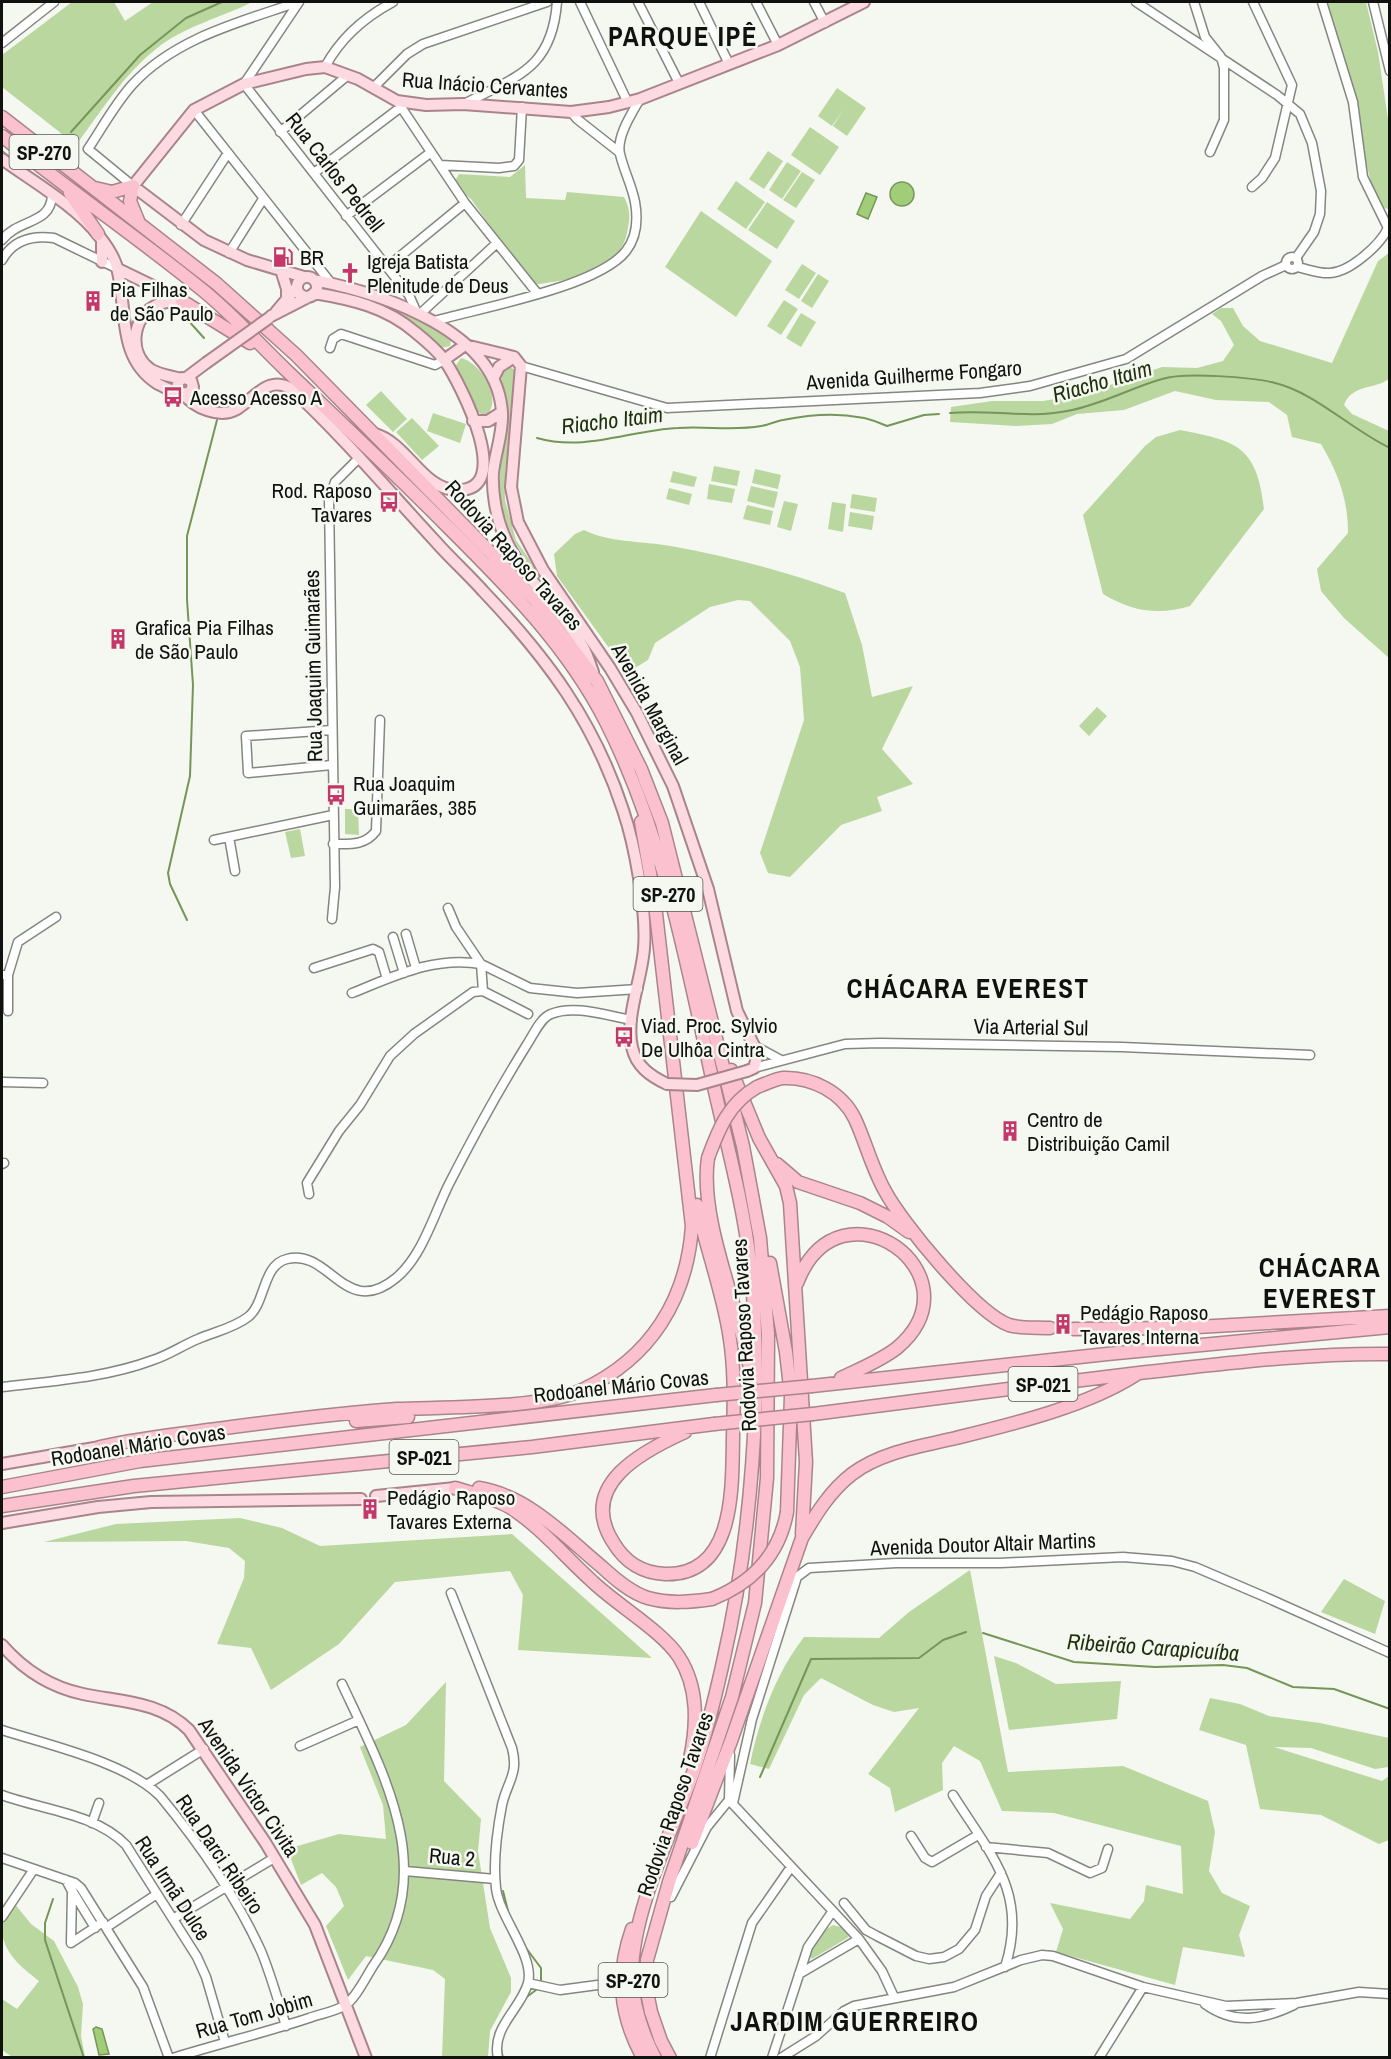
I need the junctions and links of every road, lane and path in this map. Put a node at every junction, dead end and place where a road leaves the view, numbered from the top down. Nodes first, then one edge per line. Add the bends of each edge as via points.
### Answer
1 (54, 2) edge
2 (298, 2) edge
3 (393, 2) edge
4 (547, 2) edge
5 (557, 2) edge
6 (580, 2) edge
7 (638, 2) edge
8 (699, 2) edge
9 (756, 2) edge
10 (814, 2) edge
11 (1136, 2) edge
12 (1194, 2) edge
13 (1253, 2) edge
14 (1322, 2) edge
15 (1373, 2) edge
16 (862, 3) edge
17 (825, 23) junction
18 (2, 43) edge
19 (778, 45) junction
20 (1221, 57) junction
21 (728, 62) junction
22 (325, 67) junction
23 (1389, 71) edge
24 (348, 75) junction
25 (679, 83) junction
26 (244, 84) junction
27 (373, 88) junction
28 (640, 99) junction
29 (1287, 102) junction
30 (628, 103) junction
31 (399, 104) junction
32 (463, 104) junction
33 (522, 107) junction
34 (194, 110) junction
35 (571, 112) junction
36 (2, 117) edge
37 (280, 132) junction
38 (2, 136) edge
39 (619, 152) junction
40 (1210, 152) dead end
41 (228, 153) junction
42 (430, 153) junction
43 (2, 159) edge
44 (440, 165) junction
45 (314, 174) junction
46 (88, 186) junction
47 (133, 186) junction
48 (67, 187) junction
49 (1252, 187) dead end
50 (52, 195) junction
51 (263, 199) junction
52 (465, 203) junction
53 (346, 216) junction
54 (181, 225) junction
55 (141, 227) junction
56 (1389, 227) edge
57 (100, 237) junction
58 (2, 240) edge
59 (497, 243) junction
60 (229, 253) junction
61 (2, 260) edge
62 (102, 262) junction
63 (1297, 262) junction
64 (316, 266) junction
65 (387, 267) junction
66 (118, 269) junction
67 (280, 272) junction
68 (305, 282) junction
69 (398, 282) junction
70 (330, 283) junction
71 (537, 293) junction
72 (310, 297) junction
73 (287, 299) junction
74 (182, 301) junction
75 (395, 303) junction
76 (418, 312) junction
77 (270, 317) junction
78 (434, 321) junction
79 (465, 345) junction
80 (330, 348) dead end
81 (444, 360) junction
82 (517, 362) junction
83 (287, 370) junction
84 (493, 379) junction
85 (188, 381) junction
86 (182, 393) junction
87 (210, 411) junction
88 (502, 412) junction
89 (473, 421) junction
90 (372, 434) junction
91 (360, 457) junction
92 (597, 681) junction
93 (380, 720) dead end
94 (332, 730) junction
95 (332, 765) junction
96 (631, 774) junction
97 (333, 815) junction
98 (229, 837) junction
99 (214, 840) dead end
100 (333, 844) junction
101 (235, 871) dead end
102 (448, 908) dead end
103 (56, 917) dead end
104 (332, 920) dead end
105 (406, 934) dead end
106 (393, 937) dead end
107 (481, 964) junction
108 (314, 968) dead end
109 (416, 968) junction
110 (404, 972) junction
111 (5, 975) edge
112 (387, 979) junction
113 (702, 979) junction
114 (638, 989) junction
115 (483, 991) junction
116 (352, 993) dead end
117 (8, 1011) dead end
118 (528, 1014) dead end
119 (632, 1020) junction
120 (755, 1046) junction
121 (1310, 1055) dead end
122 (781, 1060) junction
123 (751, 1069) junction
124 (2, 1082) edge
125 (43, 1083) dead end
126 (686, 1157) junction
127 (774, 1161) junction
128 (309, 1194) dead end
129 (756, 1207) junction
130 (921, 1241) junction
131 (796, 1287) junction
132 (1389, 1316) edge
133 (1389, 1327) edge
134 (1050, 1328) tunnel mouth
135 (1073, 1329) tunnel mouth
136 (1389, 1346) edge
137 (1342, 1353) junction
138 (1389, 1354) edge
139 (1137, 1374) junction
140 (831, 1383) junction
141 (2, 1387) edge
142 (754, 1394) junction
143 (516, 1417) junction
144 (699, 1426) junction
145 (100, 1447) junction
146 (2, 1464) edge
147 (2, 1487) edge
148 (455, 1488) junction
149 (376, 1496) dead end
150 (361, 1499) dead end
151 (2, 1506) edge
152 (2, 1523) edge
153 (802, 1538) junction
154 (451, 1593) dead end
155 (2, 1645) edge
156 (1389, 1653) edge
157 (342, 1684) dead end
158 (359, 1719) junction
159 (2, 1730) edge
160 (731, 1741) junction
161 (300, 1746) dead end
162 (204, 1749) junction
163 (148, 1784) junction
164 (953, 1795) dead end
165 (3, 1798) edge
166 (731, 1801) junction
167 (99, 1803) dead end
168 (681, 1805) junction
169 (92, 1823) junction
170 (978, 1835) junction
171 (911, 1836) dead end
172 (986, 1846) junction
173 (1108, 1849) dead end
174 (2, 1858) edge
175 (274, 1858) junction
176 (791, 1867) junction
177 (34, 1869) junction
178 (405, 1871) junction
179 (1001, 1872) junction
180 (495, 1878) junction
181 (66, 1880) junction
182 (225, 1886) junction
183 (72, 1892) junction
184 (157, 1894) junction
185 (671, 1897) junction
186 (647, 1901) junction
187 (844, 1902) dead end
188 (832, 1912) junction
189 (2, 1917) edge
190 (172, 1919) junction
191 (105, 1924) junction
192 (95, 1928) junction
193 (651, 1938) junction
194 (858, 1939) junction
195 (1005, 1967) junction
196 (799, 1974) junction
197 (620, 1982) junction
198 (528, 1983) junction
199 (1143, 1987) junction
200 (1389, 1994) edge
201 (894, 1997) junction
202 (345, 2006) junction
203 (286, 2026) junction
204 (225, 2042) junction
205 (171, 2058) edge
206 (366, 2058) edge
207 (498, 2058) edge
208 (643, 2058) edge
209 (655, 2058) edge
210 (670, 2058) edge
211 (710, 2058) edge
212 (772, 2058) edge
213 (781, 2058) edge
214 (1099, 2058) edge

1 - 18 street
2 - 26 street
2 - 47 street via 204,35 158,60 130,87 88,149
3 - 22 street via 340,42
4 - 27 street via 423,44 407,54
5 - 32 street via 553,34 542,56 521,74
6 - 30 street
7 - 25 street
8 - 21 street
9 - 19 street
10 - 17 street
11 - 20 street
12 - 20 street via 1205,38
13 - 29 street via 1292,85
14 - 56 street via 1353,102 1364,177
15 - 23 street
16 - 17 main road, Rua Inácio Cervantes
17 - 19 main road, Rua Inácio Cervantes
19 - 21 main road, Rua Inácio Cervantes
20 - 29 street
20 - 40 street via 1226,106 1220,134
21 - 25 main road, Rua Inácio Cervantes
22 - 24 main road, Rua Inácio Cervantes
22 - 26 main road, Rua Inácio Cervantes
24 - 27 main road, Rua Inácio Cervantes
24 - 37 street
25 - 28 main road, Rua Inácio Cervantes
26 - 34 main road, Rua Inácio Cervantes
26 - 37 street, Rua Carlos Pedrell
27 - 31 main road, Rua Inácio Cervantes
28 - 30 main road, Rua Inácio Cervantes
28 - 39 street via 626,126
29 - 49 street via 1275,158
29 - 63 street via 1304,122 1312,143 1321,192 1314,232
30 - 35 main road, Rua Inácio Cervantes
31 - 32 main road, Rua Inácio Cervantes
31 - 42 street
31 - 45 street
32 - 33 main road, Rua Inácio Cervantes
33 - 35 main road, Rua Inácio Cervantes
33 - 44 street via 519,160 514,166
34 - 41 street
34 - 47 main road, Rua Inácio Cervantes
35 - 39 street
36 - 46 highway, Rodovia Raposo Tavares / SP-270
37 - 45 street, Rua Carlos Pedrell
38 - 48 highway, Rodovia Raposo Tavares / SP-270
39 - 71 street via 635,204 636,225 627,250 598,272
41 - 51 street
41 - 54 street
42 - 44 street
42 - 53 street
43 - 50 main road
44 - 52 street
45 - 53 street, Rua Carlos Pedrell
46 - 47 highway via 112,192
46 - 55 highway, Rodovia Raposo Tavares / SP-270
47 - 54 main road
47 - 55 highway via 132,206
48 - 57 highway
48 - 83 highway, Rodovia Raposo Tavares / SP-270 via 209,296
50 - 57 main road
50 - 58 street via 51,208 45,214 15,227
51 - 60 street
51 - 64 street
52 - 59 street
52 - 65 street
53 - 65 street, Rua Carlos Pedrell
54 - 60 main road
55 - 90 highway, Rodovia Raposo Tavares / SP-270 via 241,305
56 - 63 street via 1369,252 1337,271 1330,273
57 - 62 main road
57 - 66 main road
59 - 71 street
59 - 76 street
60 - 67 main road
61 - 62 street via 12,246 43,237 54,238
62 - 66 street
63 - 82 street, Avenida Guilherme Fongaro via 1290,269 1286,265 1262,276 1126,359 1030,386 667,408
64 - 68 street
64 - 70 street
65 - 69 street, Rua Carlos Pedrell
66 - 74 main road
66 - 86 main road via 135,363 160,385
67 - 68 main road
67 - 73 main road
68 - 70 main road, Avenida Marginal
68 - 72 main road via 301,294
68 - 72 main road via 317,287
68 - 73 main road
69 - 75 street
69 - 76 street, Rua Carlos Pedrell
70 - 75 main road, Avenida Marginal
71 - 78 street
72 - 77 main road
72 - 81 main road via 333,296 361,302 399,320
73 - 77 main road
74 - 83 highway via 232,330
74 - 85 main road via 161,303 150,309 141,318 135,336 136,348 145,364 156,372
75 - 76 main road, Avenida Marginal
76 - 78 main road, Avenida Marginal
77 - 85 main road, bridge via 205,363
78 - 79 main road, Avenida Marginal
79 - 81 main road
79 - 82 main road, Avenida Marginal
79 - 84 main road, Avenida Marginal
80 - 81 street via 333,339 341,334 435,365
81 - 89 main road
82 - 84 main road via 499,367
82 - 120 main road, Avenida Marginal via 511,487 518,522 543,570 637,713 673,786 708,889 741,1024
83 - 96 highway, Rodovia Raposo Tavares / SP-270 via 465,544 541,625 587,689
84 - 88 main road, Avenida Marginal
85 - 86 main road via 189,393
85 - 87 main road
86 - 87 main road
87 - 91 main road via 235,410 258,390 281,385 293,390
88 - 89 main road via 488,421
88 - 92 main road, Avenida Marginal via 493,473 500,525 511,549 583,647
89 - 90 main road via 484,452 485,472 472,486 458,490 439,485 392,442
90 - 92 highway, Rodovia Raposo Tavares / SP-270 via 519,582
91 - 94 street, Rua Joaquim Guimarães via 335,482 329,500
91 - 114 main road via 549,665 588,725 614,783 633,852 644,946
92 - 113 highway, Rodovia Raposo Tavares / SP-270 via 641,769 662,823
93 - 100 street via 376,831 357,843
94 - 95 street, Rua Joaquim Guimarães
94 - 95 street via 246,736 248,773
95 - 97 street, Rua Joaquim Guimarães
96 - 126 highway via 654,896
96 - 142 highway, Rodovia Raposo Tavares / SP-270 via 657,852 740,1197 750,1266
97 - 98 street
97 - 100 street, Rua Joaquim Guimarães
98 - 99 street
98 - 101 street
100 - 104 street, Rua Joaquim Guimarães
102 - 107 street
103 - 111 street via 17,943 14,962
105 - 109 street
106 - 110 street
107 - 109 street via 464,961
107 - 114 street via 544,992
107 - 115 street
108 - 112 street via 373,949 379,952
109 - 110 street
110 - 112 street
111 - 117 street
112 - 116 street
113 - 127 highway via 737,1090
113 - 129 highway, Rodovia Raposo Tavares / SP-270
114 - 119 main road
115 - 118 street
115 - 128 street via 465,997 390,1056 311,1178 306,1189
119 - 123 main road, bridge via 634,1056 652,1077 667,1084 697,1084
119 - 141 street via 562,1011 546,1016 476,1131 418,1251 393,1281 359,1292 345,1287 311,1261 298,1257 284,1259 273,1268 257,1306 240,1322 130,1368
120 - 122 street
120 - 123 main road via 758,1059
121 - 122 street, Via Arterial Sul via 880,1043 845,1044
122 - 123 street, Via Arterial Sul
124 - 125 street
126 - 144 highway via 723,1302 733,1360 731,1498 718,1544 701,1563 667,1574 643,1570 630,1563 611,1540 604,1505 609,1488 616,1474 646,1449
126 - 145 highway via 692,1226 690,1252 678,1295 646,1343 583,1389 554,1399 380,1410 243,1425
127 - 130 highway via 798,1182 860,1203
127 - 131 highway via 790,1203
129 - 148 highway, bridge via 783,1334 791,1396 787,1512 780,1539 750,1579 712,1599 669,1602 646,1597 608,1573 525,1505 501,1492
129 - 193 highway, Rodovia Raposo Tavares / SP-270 via 768,1334 768,1442 756,1603 732,1697
130 - 134 highway via 970,1295 1001,1321
130 - 142 highway, bridge via 885,1193 854,1116 838,1097 822,1085 782,1078 742,1095 729,1111 708,1158 707,1196
131 - 140 highway via 815,1253 828,1243 859,1234 878,1236 906,1252 920,1277 920,1314 898,1347
131 - 153 highway via 807,1462
132 - 135 highway
133 - 140 highway, Rodoanel Mário Covas / SP-021
136 - 137 highway, Rodoanel Mário Covas / SP-021
137 - 138 highway, Rodoanel Mário Covas / SP-021
137 - 139 highway, Rodoanel Mário Covas / SP-021
139 - 144 highway, Rodoanel Mário Covas / SP-021, bridge
139 - 153 highway via 1044,1413 904,1451 865,1466 833,1491
140 - 143 highway, Rodoanel Mário Covas / SP-021, bridge
142 - 168 highway, Rodovia Raposo Tavares / SP-270 via 740,1573 716,1690
143 - 145 highway via 482,1412 429,1415
143 - 147 highway, Rodoanel Mário Covas / SP-021 via 140,1461
144 - 151 highway, Rodoanel Mário Covas / SP-021 via 532,1447 134,1486
145 - 146 main road
148 - 149 main road
148 - 168 highway via 490,1498 522,1516 679,1656 694,1694 696,1713
150 - 152 main road via 151,1502
153 - 160 highway
154 - 180 street via 515,1759 500,1820
155 - 162 main road, Avenida Victor Civita via 32,1673 53,1685 165,1712 178,1719
156 - 166 street, Avenida Doutor Altair Martins via 1244,1587 1172,1561 1123,1557 809,1568 797,1577 752,1719
157 - 158 street
158 - 161 street
158 - 178 street via 395,1808
159 - 163 street, Rua Darci Ribeiro via 125,1772
160 - 166 street
160 - 185 highway
162 - 163 street
162 - 175 main road, Avenida Victor Civita
163 - 182 street, Rua Darci Ribeiro via 177,1817
164 - 170 street
165 - 169 street, Rua Irmã Dulce
166 - 176 street
166 - 185 street via 707,1827
167 - 169 street
168 - 186 highway, Rodovia Raposo Tavares / SP-270
169 - 184 street, Rua Irmã Dulce via 115,1834 126,1845
170 - 171 street via 932,1862
170 - 172 street
172 - 173 street via 1048,1853 1090,1873 1102,1868
172 - 179 street
174 - 177 street
175 - 182 street
175 - 202 main road, Avenida Victor Civita via 319,1933
176 - 188 street
176 - 211 street via 752,1923
177 - 181 street
177 - 189 street
178 - 180 street, Rua 2
178 - 202 street via 400,1909 390,1937
179 - 187 street via 986,1896 975,1930 958,1949 944,1957 916,1956 866,1930
179 - 195 street via 1013,1913 1013,1936
180 - 198 street via 503,1913 528,1967
181 - 183 street
181 - 191 street via 81,1888
182 - 190 street
182 - 203 street, Rua Darci Ribeiro via 260,1950
183 - 192 street
183 - 192 street via 71,1943
184 - 190 street, Rua Irmã Dulce
184 - 191 street
185 - 193 highway
186 - 197 highway via 632,1929
186 - 209 highway, Rodovia Raposo Tavares / SP-270 via 635,1948 633,1992 644,2035
188 - 194 street
188 - 196 street via 808,1947
190 - 204 street, Rua Irmã Dulce via 207,1977
191 - 192 street
191 - 205 street via 150,2000
193 - 210 highway, Rodovia Raposo Tavares / SP-270 via 645,1987
194 - 196 street
194 - 201 street via 882,1971
195 - 199 street via 1035,1956 1053,1956
195 - 201 street via 954,1988
196 - 212 street
197 - 198 street via 560,1990
197 - 208 highway via 627,2021
198 - 207 street via 500,2031
199 - 200 street via 1202,2002 1219,2014 1242,2019 1359,1992
199 - 214 street
201 - 213 street via 865,2002 844,2011 816,2036
202 - 203 street, Rua Tom Jobim
202 - 206 main road, Avenida Victor Civita
203 - 204 street, Rua Tom Jobim
204 - 205 street, Rua Tom Jobim

